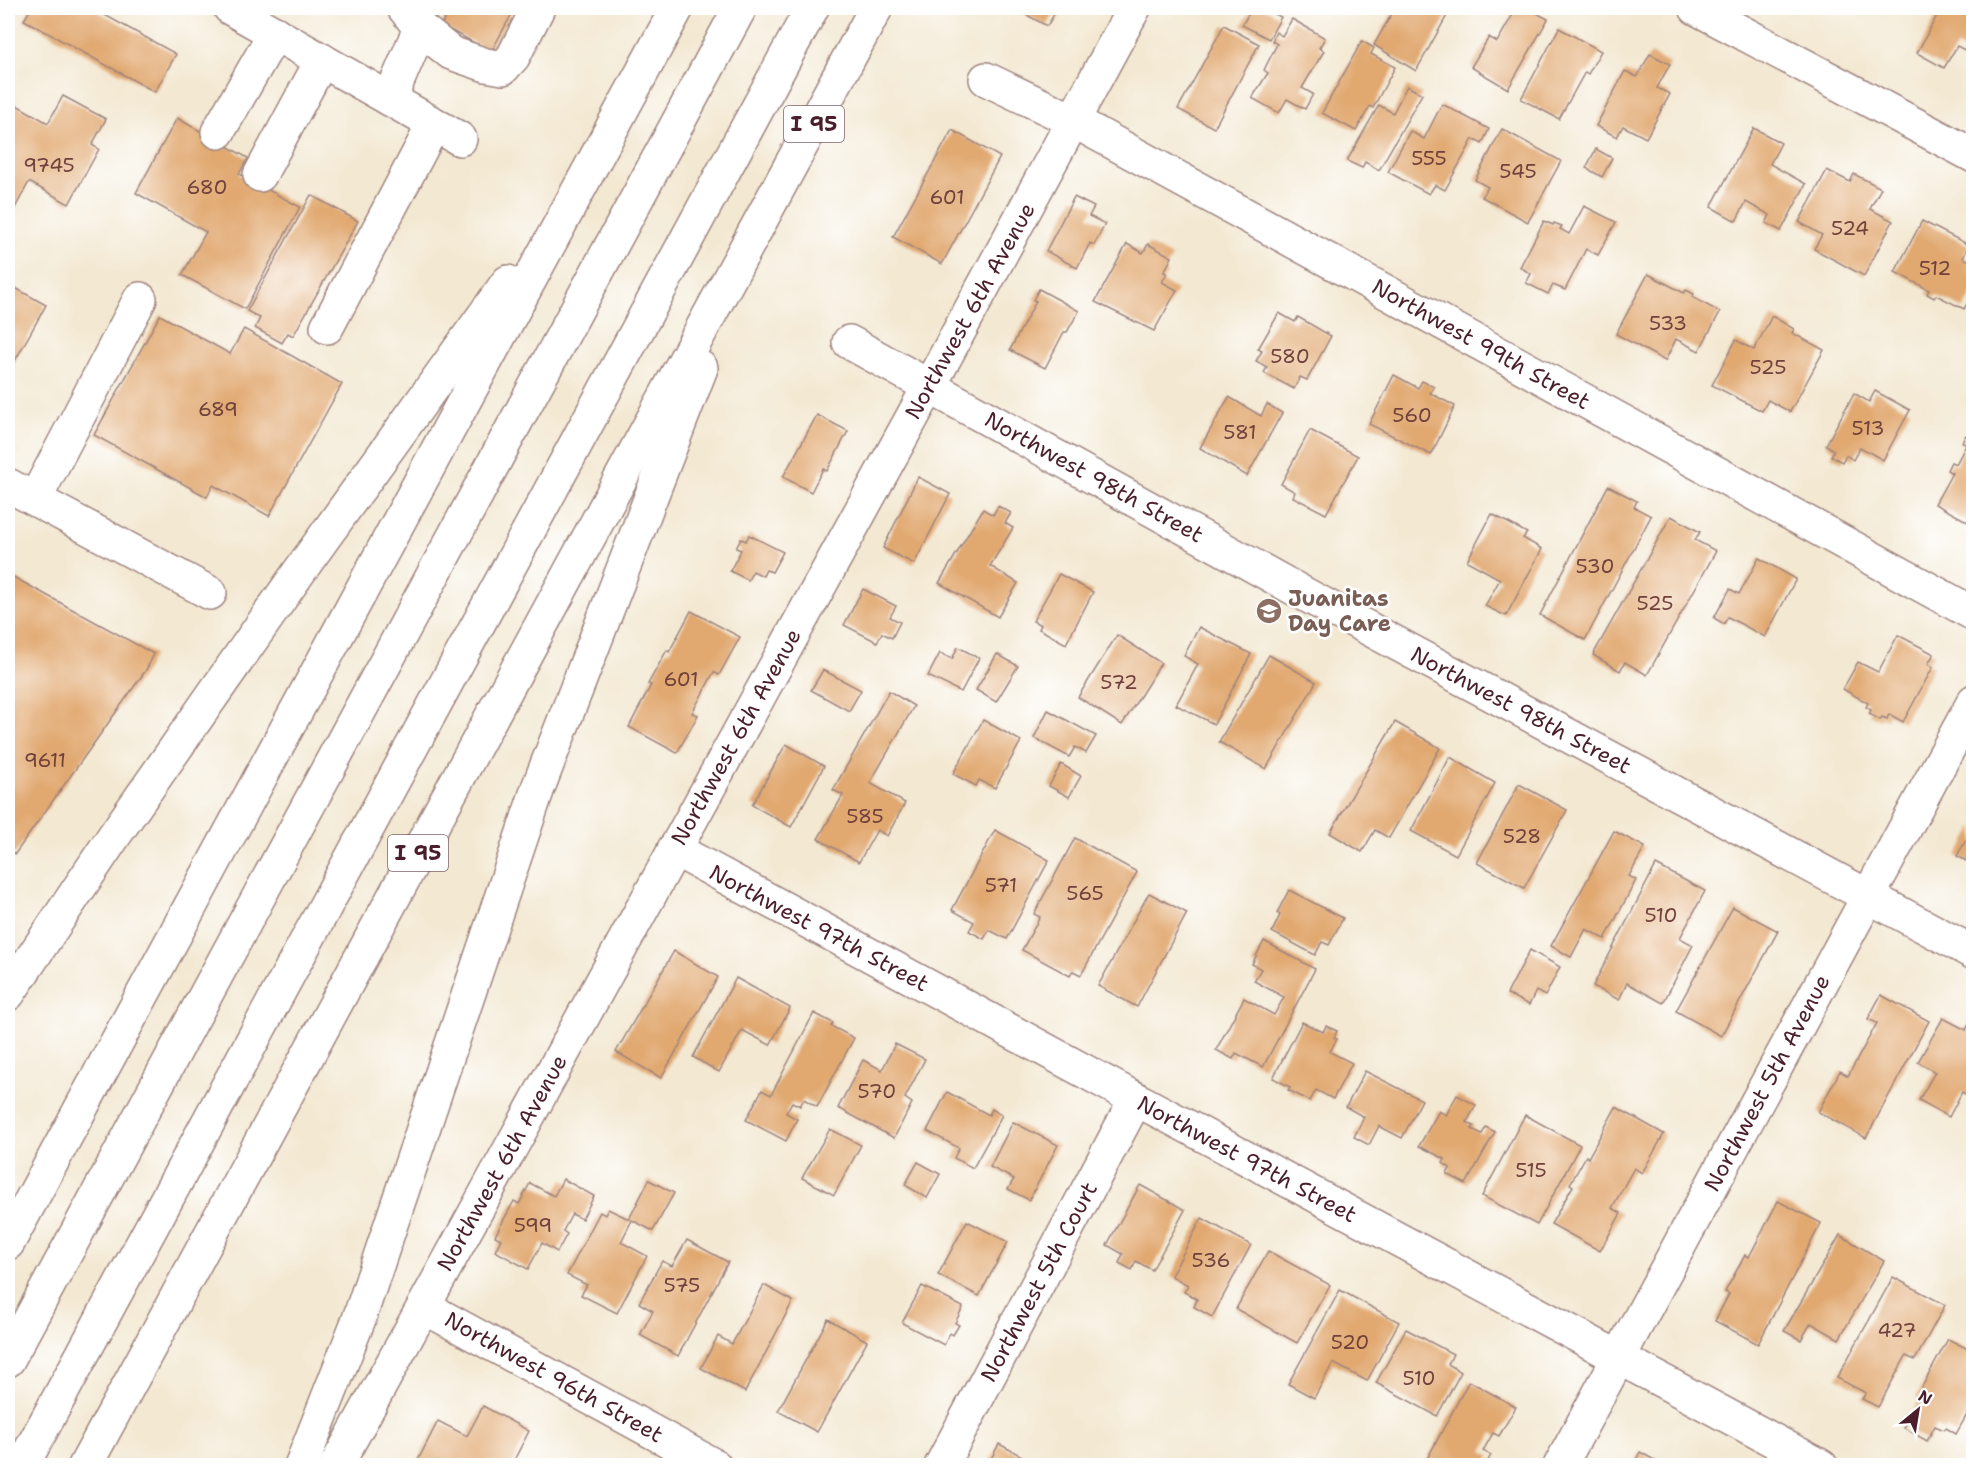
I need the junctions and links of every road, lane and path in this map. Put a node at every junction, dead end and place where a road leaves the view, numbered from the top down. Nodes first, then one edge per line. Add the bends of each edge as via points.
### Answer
1 (230, 8) edge
2 (538, 8) edge
3 (677, 8) edge
4 (740, 8) edge
5 (812, 8) edge
6 (876, 8) edge
7 (1134, 8) edge
8 (1696, 8) edge
9 (412, 18) edge
10 (275, 33) junction
11 (322, 60) junction
12 (986, 79) dead end
13 (390, 99) junction
14 (1074, 121) junction
15 (218, 132) dead end
16 (600, 150) junction
17 (1974, 156) edge
18 (260, 175) dead end
19 (751, 240) junction
20 (140, 299) dead end
21 (327, 327) dead end
22 (849, 342) dead end
23 (930, 385) junction
24 (21, 492) edge
25 (210, 593) dead end
26 (1974, 614) edge
27 (1974, 701) edge
28 (674, 849) junction
29 (1868, 896) junction
30 (1974, 953) edge
31 (8, 994) edge
32 (1136, 1099) junction
33 (8, 1243) edge
34 (424, 1307) junction
35 (1618, 1358) junction
36 (8, 1360) edge
37 (22, 1466) edge
38 (85, 1466) edge
39 (301, 1466) edge
40 (336, 1466) edge
41 (715, 1466) edge
42 (941, 1466) edge
43 (1560, 1466) edge
44 (1821, 1466) edge

1 - 10 main road
2 - 9 main road via 513,57 503,68 451,53
3 - 16 main road
4 - 36 main road
5 - 37 main road
6 - 19 main road, I 95
7 - 14 main road, Northwest 6th Avenue
8 - 17 main road
9 - 13 main road
10 - 11 main road
10 - 15 main road
11 - 13 main road
11 - 18 main road
12 - 14 main road, Northwest 99th Street
13 - 21 main road via 447,131
14 - 23 main road, Northwest 6th Avenue
14 - 26 main road, Northwest 99th Street
16 - 31 main road via 271,611
16 - 33 main road
19 - 38 main road, I 95
19 - 39 main road via 538,788 359,1319
20 - 24 main road
22 - 23 main road, Northwest 98th Street
23 - 28 main road, Northwest 6th Avenue
23 - 29 main road, Northwest 98th Street via 1308,596
24 - 25 main road
27 - 29 main road, Northwest 5th Avenue
28 - 32 main road, Northwest 97th Street
28 - 34 main road, Northwest 6th Avenue
29 - 30 main road, Northwest 98th Street
29 - 35 main road, Northwest 5th Avenue
32 - 35 main road, Northwest 97th Street
32 - 42 main road, Northwest 5th Court
34 - 40 main road, Northwest 6th Avenue
34 - 41 main road, Northwest 96th Street
35 - 43 main road, Northwest 5th Avenue
35 - 44 main road, Northwest 97th Street

